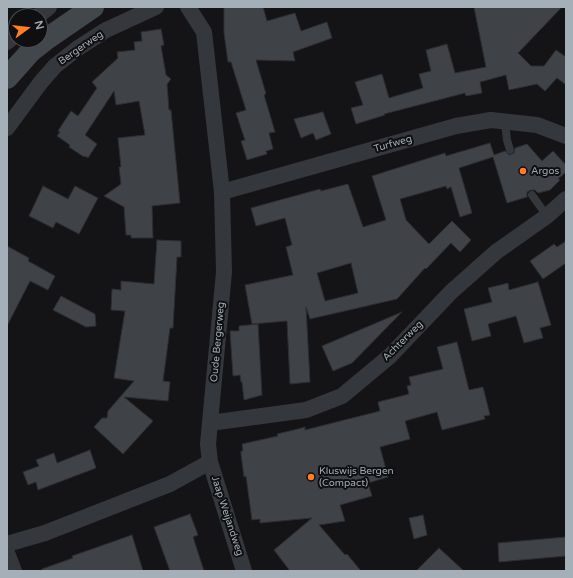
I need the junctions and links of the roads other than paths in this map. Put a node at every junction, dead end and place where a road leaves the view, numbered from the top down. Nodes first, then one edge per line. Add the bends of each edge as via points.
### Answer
1 (93, 7) edge
2 (156, 7) edge
3 (188, 7) edge
4 (7, 78) edge
5 (505, 122) junction
6 (7, 128) edge
7 (566, 136) edge
8 (510, 150) dead end
9 (222, 192) junction
10 (532, 195) dead end
11 (566, 199) edge
12 (547, 216) junction
13 (210, 423) junction
14 (210, 462) junction
15 (7, 544) edge
16 (7, 552) edge
17 (14, 571) edge
18 (244, 571) edge

1 - 4 main road via 31,51
2 - 6 street, Bergerweg via 106,30 78,48 41,82
3 - 9 street, Oude Bergerweg via 204,32
5 - 7 street, Turfweg via 537,125
5 - 8 lane
5 - 9 street, Turfweg via 491,120 456,126
9 - 13 street, Oude Bergerweg via 224,272
10 - 12 lane
11 - 12 street, Achterweg
12 - 13 street, Achterweg via 496,252 451,292 390,356 342,396 306,410
13 - 14 street, Oude Bergerweg
14 - 15 street via 170,484 44,533
14 - 18 street, Jaap Weijandweg
16 - 17 street

